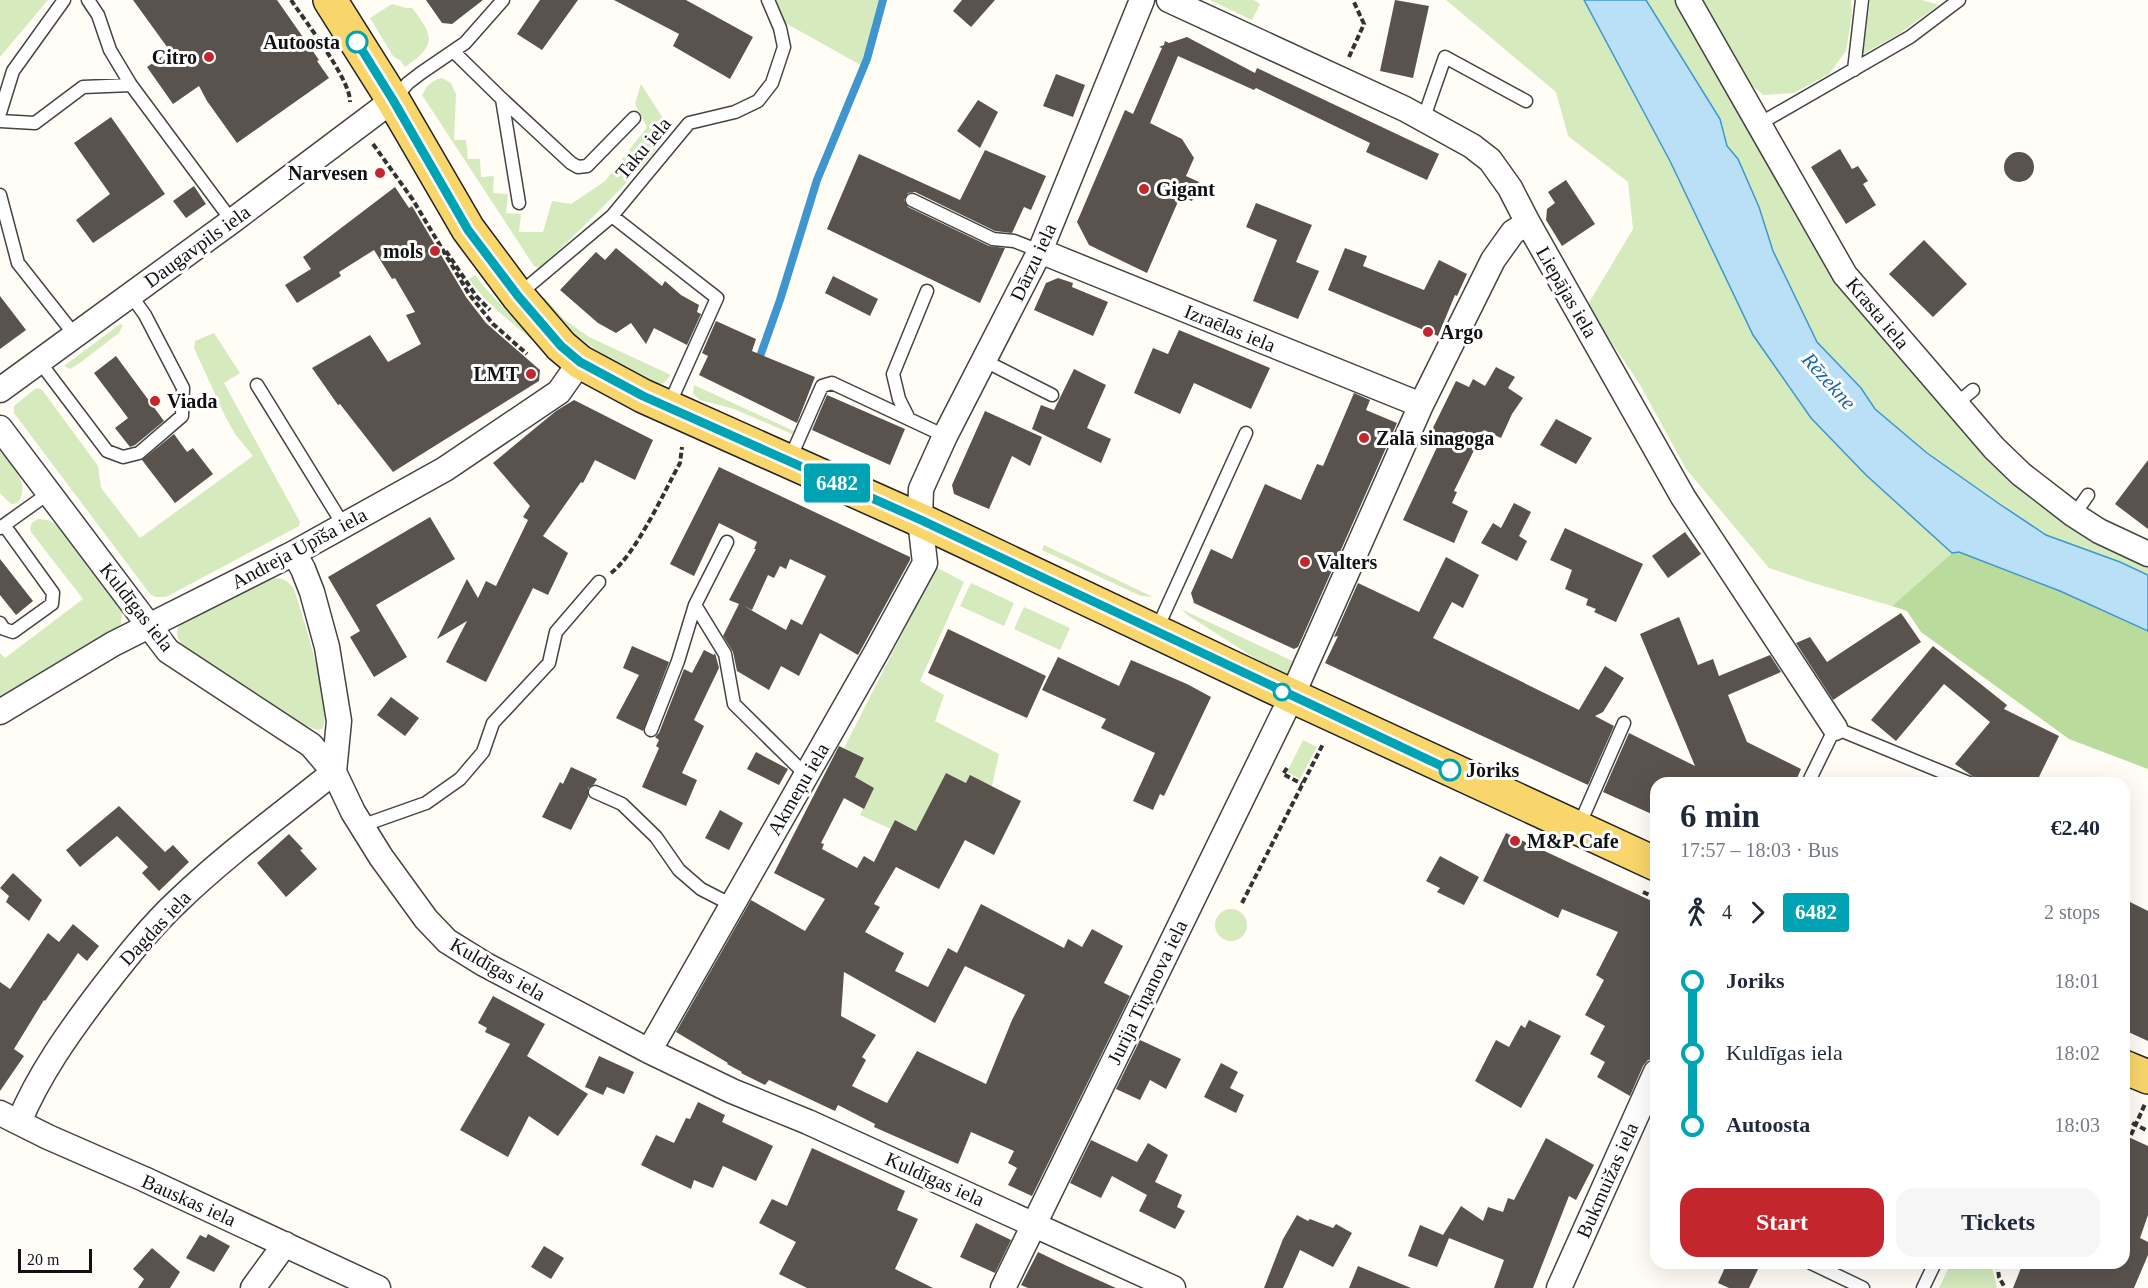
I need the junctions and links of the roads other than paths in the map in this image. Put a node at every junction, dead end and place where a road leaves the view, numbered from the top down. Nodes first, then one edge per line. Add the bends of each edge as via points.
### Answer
1 (64, 0) edge
2 (88, 0) edge
3 (330, 0) edge
4 (503, 0) edge
5 (768, 0) edge
6 (1142, 0) edge
7 (1168, 0) edge
8 (1688, 0) edge
9 (1862, 0) edge
10 (1959, 0) edge
11 (453, 51) junction
12 (1854, 70) junction
13 (131, 86) junction
14 (502, 99) junction
15 (393, 100) junction
16 (1526, 101) dead end
17 (0, 113) edge
18 (634, 118) dead end
19 (1423, 120) junction
20 (0, 121) edge
21 (1759, 124) junction
22 (0, 195) edge
23 (912, 200) dead end
24 (519, 203) dead end
25 (612, 216) junction
26 (232, 221) junction
27 (1528, 223) junction
28 (1040, 252) junction
29 (927, 291) dead end
30 (130, 294) junction
31 (518, 296) junction
32 (75, 334) junction
33 (39, 361) junction
34 (985, 361) junction
35 (580, 362) junction
36 (257, 385) dead end
37 (0, 390) edge
38 (1052, 395) dead end
39 (1421, 405) junction
40 (669, 407) junction
41 (909, 419) junction
42 (0, 429) edge
43 (1246, 433) dead end
44 (945, 436) junction
45 (789, 461) junction
46 (49, 493) junction
47 (2088, 495) dead end
48 (2074, 515) junction
49 (921, 520) junction
50 (344, 526) junction
51 (2, 527) edge
52 (727, 542) dead end
53 (294, 553) junction
54 (2148, 554) edge
55 (599, 582) road end
56 (694, 604) junction
57 (0, 623) edge
58 (149, 625) junction
59 (1156, 632) junction
60 (1292, 696) junction
61 (0, 712) edge
62 (1624, 723) dead end
63 (1834, 728) junction
64 (651, 730) dead end
65 (334, 772) junction
66 (806, 775) junction
67 (1811, 777) edge
68 (1954, 777) edge
69 (595, 792) dead end
70 (361, 826) junction
71 (1578, 829) junction
72 (1650, 861) edge
73 (732, 905) junction
74 (649, 1052) junction
75 (2130, 1070) edge
76 (2148, 1077) edge
77 (1650, 1085) edge
78 (9, 1118) edge
79 (1035, 1225) junction
80 (285, 1244) junction
81 (1823, 1269) edge
82 (1932, 1269) edge
83 (253, 1288) edge
84 (378, 1288) edge
85 (1003, 1288) edge
86 (1173, 1288) edge
87 (1559, 1288) edge
88 (1863, 1288) edge
89 (1923, 1288) edge

1 - 17 lane via 13,70
2 - 13 lane
3 - 15 main road
4 - 11 lane
5 - 25 lane, Taku iela via 784,47 772,83 758,101 735,112 689,123
6 - 28 street, Dārzu iela
7 - 19 street, Liepājas iela
8 - 21 street, Krasta iela
9 - 12 lane
10 - 12 lane
11 - 14 lane
11 - 15 lane via 408,83
12 - 21 lane
13 - 20 lane via 83,87 35,123
13 - 26 lane
14 - 18 lane via 578,166 587,166
14 - 24 lane
15 - 26 street, Daugavpils iela
15 - 31 main road via 468,230
16 - 19 lane via 1445,57
19 - 27 street, Liepājas iela via 1490,160
21 - 48 street, Krasta iela via 1845,275 1964,397 1994,448
22 - 32 lane via 18,263
23 - 28 lane via 993,239 1014,241
25 - 31 lane, Taku iela
25 - 40 lane via 717,298
26 - 30 street, Daugavpils iela
27 - 39 street, Jurija Tiņanova iela via 1513,232 1493,260
27 - 63 street, Liepājas iela via 1683,496
28 - 34 street, Dārzu iela
28 - 39 street, Izraēlas iela
29 - 41 lane via 893,374
30 - 32 street, Daugavpils iela
30 - 33 lane via 183,388 182,416 139,453 123,457 107,451
31 - 35 main road
32 - 33 street, Daugavpils iela
33 - 37 street, Daugavpils iela
34 - 38 lane
34 - 44 street, Dārzu iela
35 - 40 main road
35 - 50 street, Andreja Upīša iela via 559,392 445,469
36 - 50 lane
39 - 60 street, Jurija Tiņanova iela
40 - 45 main road
41 - 44 lane
41 - 45 lane via 832,382 822,386
42 - 46 street, Kuldīgas iela
43 - 59 lane
44 - 49 street, Dārzu iela via 921,489
45 - 49 main road
46 - 51 lane
46 - 58 street, Kuldīgas iela
47 - 48 lane
48 - 54 street, Krasta iela
49 - 59 main road
49 - 66 street, Akmeņu iela via 924,563
50 - 53 street, Andreja Upīša iela
51 - 57 lane via 53,593 52,604 13,632
52 - 56 lane
53 - 58 street, Andreja Upīša iela
53 - 65 street via 312,592 327,647 339,721
55 - 70 lane via 556,632 549,663 493,723 483,752 460,779 426,803
56 - 64 lane via 678,661
56 - 66 lane via 725,654 734,704
58 - 61 street, Andreja Upīša iela
58 - 65 street, Kuldīgas iela via 168,651 310,745
59 - 60 main road
60 - 71 main road
60 - 79 street, Jurija Tiņanova iela
62 - 71 lane
63 - 67 lane
63 - 68 lane
65 - 70 street, Kuldīgas iela
65 - 78 street, Dagdas iela via 178,901 147,934 84,1012 30,1095
66 - 73 street, Akmeņu iela
69 - 73 lane via 622,804 656,837 679,870 701,889
70 - 74 street, Kuldīgas iela via 426,919 447,941
71 - 72 main road
73 - 74 street, Akmeņu iela
74 - 79 street, Kuldīgas iela
75 - 76 main road
77 - 87 street, Bukmuižas iela
78 - 80 street, Bauskas iela
79 - 85 street, Jurija Tiņanova iela
79 - 86 street, Kuldīgas iela
80 - 83 street
80 - 84 street, Bauskas iela
81 - 88 lane
82 - 89 lane

